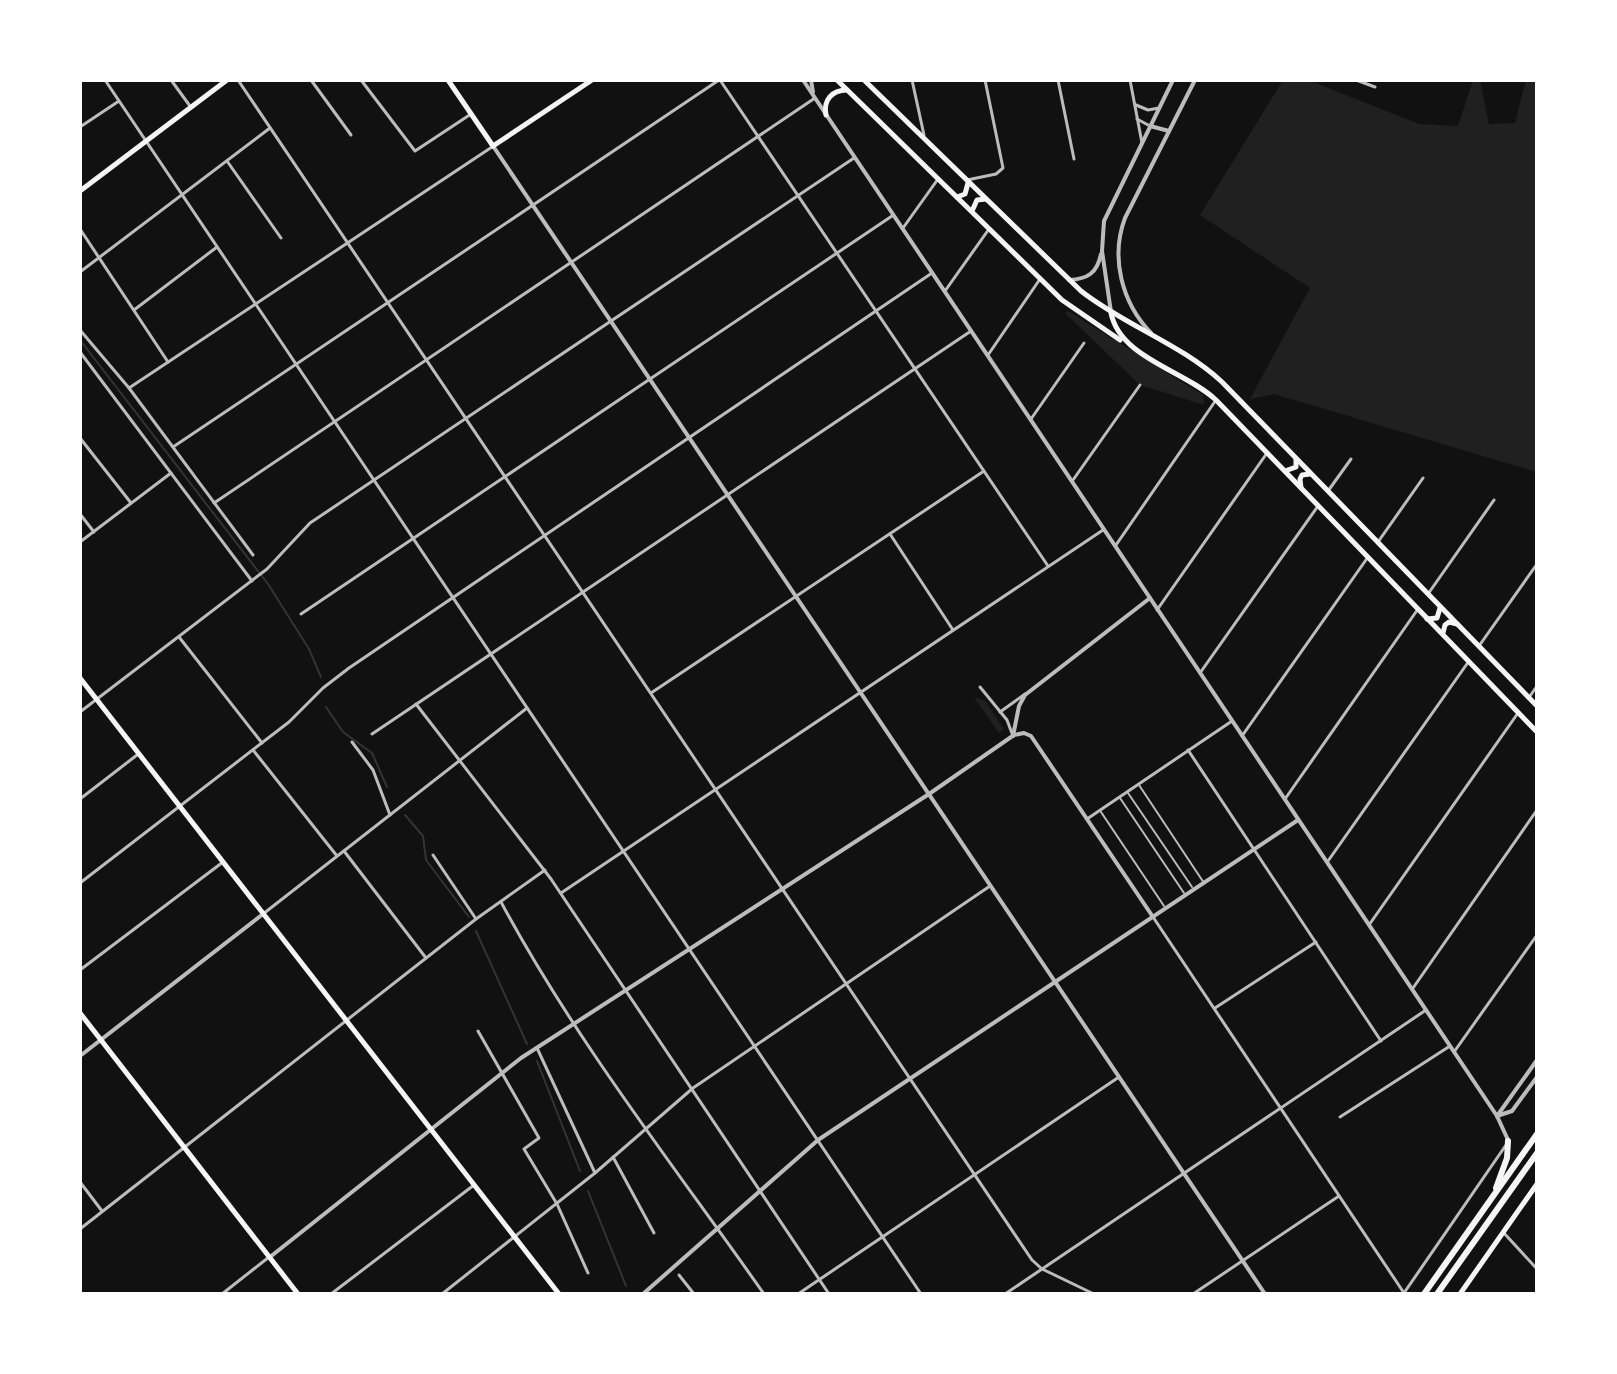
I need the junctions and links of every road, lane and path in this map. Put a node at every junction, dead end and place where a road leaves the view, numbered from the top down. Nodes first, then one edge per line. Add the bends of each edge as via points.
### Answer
1 (105, 80) edge
2 (171, 80) edge
3 (227, 80) edge
4 (238, 80) edge
5 (311, 80) edge
6 (361, 80) edge
7 (448, 80) edge
8 (592, 80) edge
9 (720, 80) edge
10 (803, 80) edge
11 (811, 80) edge
12 (837, 80) edge
13 (864, 80) edge
14 (912, 80) edge
15 (985, 80) edge
16 (1058, 80) edge
17 (1130, 80) edge
18 (1173, 80) edge
19 (1195, 80) edge
20 (1356, 80) edge
21 (1375, 87) dead end
22 (847, 90) junction
23 (815, 98) junction
24 (119, 101) junction
25 (1134, 103) junction
26 (191, 108) junction
27 (1159, 108) junction
28 (471, 114) junction
29 (826, 115) junction
30 (920, 117) junction
31 (1137, 119) junction
32 (910, 125) junction
33 (1150, 126) junction
34 (80, 127) edge
35 (270, 128) junction
36 (1169, 131) junction
37 (351, 135) dead end
38 (758, 136) junction
39 (924, 138) junction
40 (146, 141) junction
41 (1142, 143) junction
42 (493, 146) junction
43 (854, 158) junction
44 (1074, 159) dead end
45 (227, 161) junction
46 (938, 179) junction
47 (967, 180) junction
48 (80, 191) edge
49 (182, 194) junction
50 (798, 195) junction
51 (956, 197) junction
52 (987, 200) junction
53 (532, 205) junction
54 (972, 213) junction
55 (893, 216) junction
56 (80, 229) edge
57 (903, 229) junction
58 (989, 229) junction
59 (281, 238) dead end
60 (348, 243) junction
61 (217, 247) junction
62 (1102, 251) junction
63 (837, 254) junction
64 (99, 258) junction
65 (571, 263) junction
66 (80, 272) edge
67 (932, 273) junction
68 (1040, 279) junction
69 (1069, 280) junction
70 (945, 292) junction
71 (388, 302) junction
72 (256, 304) junction
73 (134, 310) junction
74 (876, 311) junction
75 (1111, 312) junction
76 (610, 322) junction
77 (80, 330) edge
78 (971, 331) junction
79 (1159, 340) junction
80 (1084, 343) dead end
81 (1127, 345) junction
82 (80, 354) edge
83 (987, 356) junction
84 (427, 360) junction
85 (168, 362) junction
86 (296, 364) junction
87 (915, 369) junction
88 (650, 380) junction
89 (1140, 385) dead end
90 (129, 388) junction
91 (1216, 400) junction
92 (466, 419) junction
93 (1030, 419) junction
94 (335, 422) junction
95 (80, 438) edge
96 (689, 438) junction
97 (173, 447) junction
98 (1267, 453) junction
99 (1296, 459) junction
100 (1351, 459) dead end
101 (984, 471) junction
102 (1284, 471) junction
103 (171, 473) junction
104 (1311, 474) junction
105 (505, 477) junction
106 (1423, 478) dead end
107 (374, 480) junction
108 (1072, 482) junction
109 (1301, 488) junction
110 (1328, 491) junction
111 (727, 495) junction
112 (1494, 500) dead end
113 (131, 503) junction
114 (214, 503) junction
115 (1318, 505) junction
116 (80, 514) edge
117 (1103, 529) junction
118 (94, 532) junction
119 (890, 534) junction
120 (544, 535) junction
121 (413, 539) junction
122 (80, 542) edge
123 (1378, 542) junction
124 (1115, 547) junction
125 (253, 555) dead end
126 (1368, 557) junction
127 (1537, 564) edge
128 (1048, 566) junction
129 (252, 581) junction
130 (583, 592) junction
131 (1428, 594) junction
132 (795, 596) junction
133 (453, 597) junction
134 (1150, 598) junction
135 (1437, 604) junction
136 (1418, 609) junction
137 (1157, 610) junction
138 (301, 614) dead end
139 (1426, 618) junction
140 (1458, 624) junction
141 (953, 630) junction
142 (179, 637) junction
143 (1446, 638) junction
144 (1479, 646) junction
145 (491, 654) junction
146 (1469, 661) junction
147 (1200, 673) junction
148 (80, 678) edge
149 (1537, 686) edge
150 (980, 687) dead end
151 (1031, 690) junction
152 (860, 692) junction
153 (651, 693) junction
154 (1529, 698) junction
155 (97, 700) junction
156 (416, 704) junction
157 (1537, 706) edge
158 (527, 708) junction
159 (80, 712) edge
160 (1000, 712) junction
161 (1518, 713) junction
162 (1232, 721) junction
163 (1537, 732) edge
164 (372, 734) dead end
165 (1013, 736) junction
166 (1242, 736) junction
167 (352, 742) dead end
168 (262, 743) junction
169 (253, 750) junction
170 (1188, 750) junction
171 (139, 754) junction
172 (459, 761) junction
173 (1139, 784) junction
174 (715, 789) junction
175 (1128, 792) junction
176 (929, 794) junction
177 (1120, 797) junction
178 (80, 799) edge
179 (1285, 799) junction
180 (180, 806) junction
181 (1537, 810) edge
182 (1100, 811) junction
183 (390, 815) junction
184 (1087, 819) junction
185 (1298, 820) junction
186 (1254, 849) junction
187 (344, 851) junction
188 (623, 851) junction
189 (433, 855) dead end
190 (337, 856) junction
191 (223, 862) junction
192 (1327, 862) junction
193 (545, 870) junction
194 (80, 883) edge
195 (1204, 883) junction
196 (990, 885) junction
197 (781, 887) junction
198 (1193, 890) junction
199 (561, 893) junction
200 (1185, 895) junction
201 (500, 902) junction
202 (1165, 909) junction
203 (263, 914) junction
204 (1153, 917) junction
205 (476, 919) junction
206 (1369, 925) junction
207 (1537, 935) edge
208 (1316, 942) junction
209 (690, 950) junction
210 (426, 958) junction
211 (80, 970) edge
212 (1055, 982) junction
213 (846, 983) junction
214 (1412, 989) junction
215 (627, 991) junction
216 (1214, 1009) junction
217 (1426, 1010) junction
218 (80, 1013) edge
219 (346, 1020) junction
220 (574, 1025) junction
221 (478, 1031) dead end
222 (101, 1040) junction
223 (1381, 1041) junction
224 (754, 1046) junction
225 (1450, 1046) junction
226 (537, 1048) junction
227 (1454, 1052) junction
228 (80, 1056) edge
229 (1537, 1060) edge
230 (500, 1074) junction
231 (1119, 1077) junction
232 (1537, 1077) edge
233 (910, 1079) junction
234 (693, 1088) junction
235 (1280, 1108) junction
236 (1497, 1116) junction
237 (1340, 1117) dead end
238 (647, 1128) junction
239 (432, 1130) junction
240 (1537, 1134) edge
241 (818, 1140) junction
242 (1508, 1141) junction
243 (184, 1147) junction
244 (1537, 1153) edge
245 (613, 1157) junction
246 (595, 1173) junction
247 (1184, 1173) junction
248 (975, 1175) junction
249 (80, 1182) edge
250 (1537, 1184) edge
251 (474, 1185) junction
252 (762, 1190) junction
253 (1339, 1196) junction
254 (1492, 1197) junction
255 (557, 1204) junction
256 (102, 1211) junction
257 (80, 1229) edge
258 (718, 1229) junction
259 (1503, 1232) junction
260 (654, 1233) dead end
261 (883, 1237) junction
262 (516, 1238) junction
263 (269, 1257) junction
264 (1243, 1261) junction
265 (1042, 1269) junction
266 (1537, 1269) edge
267 (588, 1273) dead end
268 (679, 1275) dead end
269 (820, 1280) junction
270 (222, 1294) edge
271 (298, 1294) edge
272 (331, 1294) edge
273 (442, 1294) edge
274 (559, 1294) edge
275 (643, 1294) edge
276 (694, 1294) edge
277 (764, 1294) edge
278 (798, 1294) edge
279 (829, 1294) edge
280 (921, 1294) edge
281 (1005, 1294) edge
282 (1094, 1294) edge
283 (1193, 1294) edge
284 (1265, 1294) edge
285 (1403, 1294) edge
286 (1424, 1294) edge
287 (1437, 1294) edge
288 (1460, 1294) edge

1 - 24 street
2 - 26 street
3 - 26 main road
4 - 35 street
5 - 37 street
6 - 28 street via 415,151
7 - 28 main road
8 - 42 main road
9 - 38 street
9 - 53 street
10 - 23 street
11 - 23 street
12 - 22 main road
13 - 32 main road
14 - 30 street
15 - 47 street via 1003,168
16 - 44 street
17 - 25 street
18 - 27 street
19 - 36 street
20 - 21 street
22 - 29 main road via 830,96
22 - 46 main road
23 - 29 street
23 - 38 street
24 - 34 street
24 - 40 street
25 - 27 street via 1142,109
25 - 31 street
26 - 40 main road
27 - 33 street
28 - 42 main road
29 - 43 street
30 - 32 street
30 - 39 street
31 - 33 street
31 - 41 street
32 - 39 main road
33 - 36 street
33 - 41 street
35 - 45 street
35 - 60 street
36 - 79 street via 1125,218 1118,252 1132,308
38 - 50 street
38 - 65 street
39 - 47 main road
40 - 48 main road
40 - 49 street
41 - 62 street via 1104,221
42 - 53 street
42 - 60 street
43 - 50 street
43 - 55 street
45 - 49 street
45 - 59 street
46 - 51 main road
46 - 57 street
47 - 51 main road via 968,190
47 - 52 main road
49 - 61 street
49 - 64 street
50 - 63 street
50 - 76 street
51 - 54 main road
52 - 54 main road via 974,203
52 - 69 main road
53 - 65 street
53 - 71 street
54 - 58 main road
55 - 57 street
55 - 63 street
56 - 64 street
57 - 67 street
58 - 68 main road
58 - 70 street
60 - 71 street
60 - 72 street
61 - 72 street
61 - 73 street
62 - 69 street via 1092,274
62 - 75 street
63 - 74 street
63 - 88 street
64 - 66 street
64 - 73 street
65 - 76 street
65 - 84 street
67 - 70 street
67 - 74 street
68 - 81 main road
68 - 83 street
69 - 75 main road
70 - 78 street
71 - 84 street
71 - 86 street
72 - 85 street
72 - 86 street
73 - 85 street
74 - 87 street
74 - 96 street
75 - 79 main road
75 - 81 main road
76 - 88 street
76 - 92 street
77 - 90 street
78 - 83 street
78 - 87 street
79 - 99 main road via 1214,374
80 - 93 street
81 - 91 main road
82 - 103 street
83 - 93 street
84 - 92 street
84 - 94 street
85 - 90 street
86 - 94 street
86 - 97 street
87 - 101 street
87 - 111 street
88 - 96 street
88 - 105 street
89 - 108 street
90 - 97 street
91 - 98 main road
91 - 124 street
92 - 105 street
92 - 107 street
93 - 108 street
94 - 107 street
94 - 114 street
95 - 113 street
96 - 111 street
96 - 120 street
97 - 114 street
98 - 102 main road
98 - 137 street
99 - 102 main road via 1296,467
99 - 104 main road
100 - 110 street
101 - 119 street
101 - 128 street
102 - 109 main road
103 - 113 street
103 - 129 street
104 - 109 main road via 1300,479
104 - 110 main road
105 - 120 street
105 - 121 street
106 - 123 street
107 - 121 street
107 - 129 street via 304,528
108 - 117 street
109 - 115 main road
110 - 123 main road
111 - 130 street
111 - 132 street
112 - 131 street
113 - 118 street
114 - 125 street
115 - 126 main road
115 - 147 street
116 - 118 street
117 - 124 street
117 - 128 street
118 - 122 street
119 - 132 street
119 - 141 street
120 - 130 street
120 - 133 street
121 - 133 street
121 - 138 street
123 - 131 main road
124 - 134 street
126 - 136 main road
126 - 166 street
127 - 144 street
128 - 141 street
129 - 142 street
130 - 145 street
130 - 153 street
131 - 135 main road
132 - 152 street
132 - 153 street
133 - 145 street
133 - 168 street via 323,688
134 - 137 street
134 - 151 street
135 - 139 main road via 1440,615
135 - 140 main road
136 - 139 main road
136 - 179 street
137 - 147 street
139 - 143 main road
140 - 143 main road via 1445,625
140 - 144 main road
141 - 152 street
142 - 155 street
142 - 168 street
143 - 146 main road
144 - 154 main road
145 - 156 street
145 - 158 street
146 - 161 main road
146 - 192 street
147 - 162 street
148 - 155 main road
149 - 154 street
150 - 160 street
151 - 160 street
151 - 165 street via 1022,700
152 - 174 street
152 - 176 street
153 - 174 street
154 - 157 main road
155 - 159 street
155 - 171 main road
156 - 164 street
156 - 172 street
158 - 172 street
158 - 188 street
160 - 165 street
161 - 163 main road
161 - 206 street
162 - 166 street
162 - 170 street
165 - 176 street
165 - 184 street via 1031,736
166 - 179 street
167 - 183 street via 373,770
168 - 169 street
169 - 180 street
169 - 190 street
170 - 173 street
170 - 186 street
171 - 178 street
171 - 180 main road
172 - 183 street
172 - 193 street
173 - 175 street
173 - 195 lane
174 - 188 street
174 - 197 street
175 - 177 street
175 - 198 lane
176 - 196 street
176 - 197 street
177 - 182 street
177 - 200 lane
179 - 185 street
180 - 191 main road
180 - 194 street
181 - 214 street
182 - 184 street
182 - 202 lane
183 - 187 street
184 - 204 street
185 - 186 street
185 - 192 street
186 - 195 street
186 - 208 street
187 - 190 street
187 - 210 street
188 - 199 street
188 - 209 street
189 - 205 street
190 - 203 street
191 - 203 main road
191 - 211 street
192 - 206 street
193 - 199 street
193 - 201 street
195 - 198 street
196 - 212 street
196 - 213 street
197 - 209 street
197 - 213 street
198 - 200 street
199 - 215 street
200 - 202 street
201 - 205 street
201 - 220 street
202 - 204 street
203 - 219 main road
203 - 222 street
204 - 212 street
204 - 216 street
205 - 210 street
206 - 214 street
207 - 227 street
208 - 216 street
208 - 223 street
209 - 215 street
209 - 224 street
210 - 219 street
212 - 231 street
212 - 233 street
213 - 224 street
213 - 233 street
214 - 217 street
215 - 220 street
215 - 234 street
216 - 235 street
217 - 223 street
217 - 225 street
218 - 222 main road
219 - 239 main road
219 - 243 street
220 - 226 street
220 - 238 street
221 - 230 street
222 - 228 street
222 - 243 main road
223 - 235 street
224 - 234 street
224 - 241 street
225 - 227 street
225 - 237 street
226 - 230 street
226 - 246 street
227 - 236 street
229 - 236 street
230 - 239 street
230 - 255 street via 539,1138 524,1149
231 - 247 street
231 - 248 street
232 - 236 street via 1512,1111
233 - 241 street
233 - 248 street
234 - 238 street
234 - 252 street
235 - 247 street
235 - 253 street
236 - 242 street
238 - 245 street
238 - 258 street
239 - 251 main road
239 - 263 street
240 - 254 highway
241 - 252 street
241 - 261 street
242 - 254 highway
242 - 285 street
243 - 256 street
243 - 263 main road
244 - 287 highway
245 - 246 street
245 - 260 street
246 - 255 street
247 - 264 street
247 - 265 street
248 - 261 street
248 - 265 street
249 - 256 street
250 - 259 main road
251 - 262 main road
251 - 272 street
252 - 258 street
252 - 269 street
253 - 264 street
253 - 285 street
254 - 286 highway
255 - 262 street
255 - 267 street
256 - 257 street
258 - 275 street
258 - 277 street
259 - 266 street
259 - 288 main road
261 - 269 street
261 - 280 street
262 - 273 street
262 - 274 main road
263 - 270 street
263 - 271 main road
264 - 283 street
264 - 284 street
265 - 281 street
265 - 282 street
268 - 276 street
269 - 278 street
269 - 279 street

